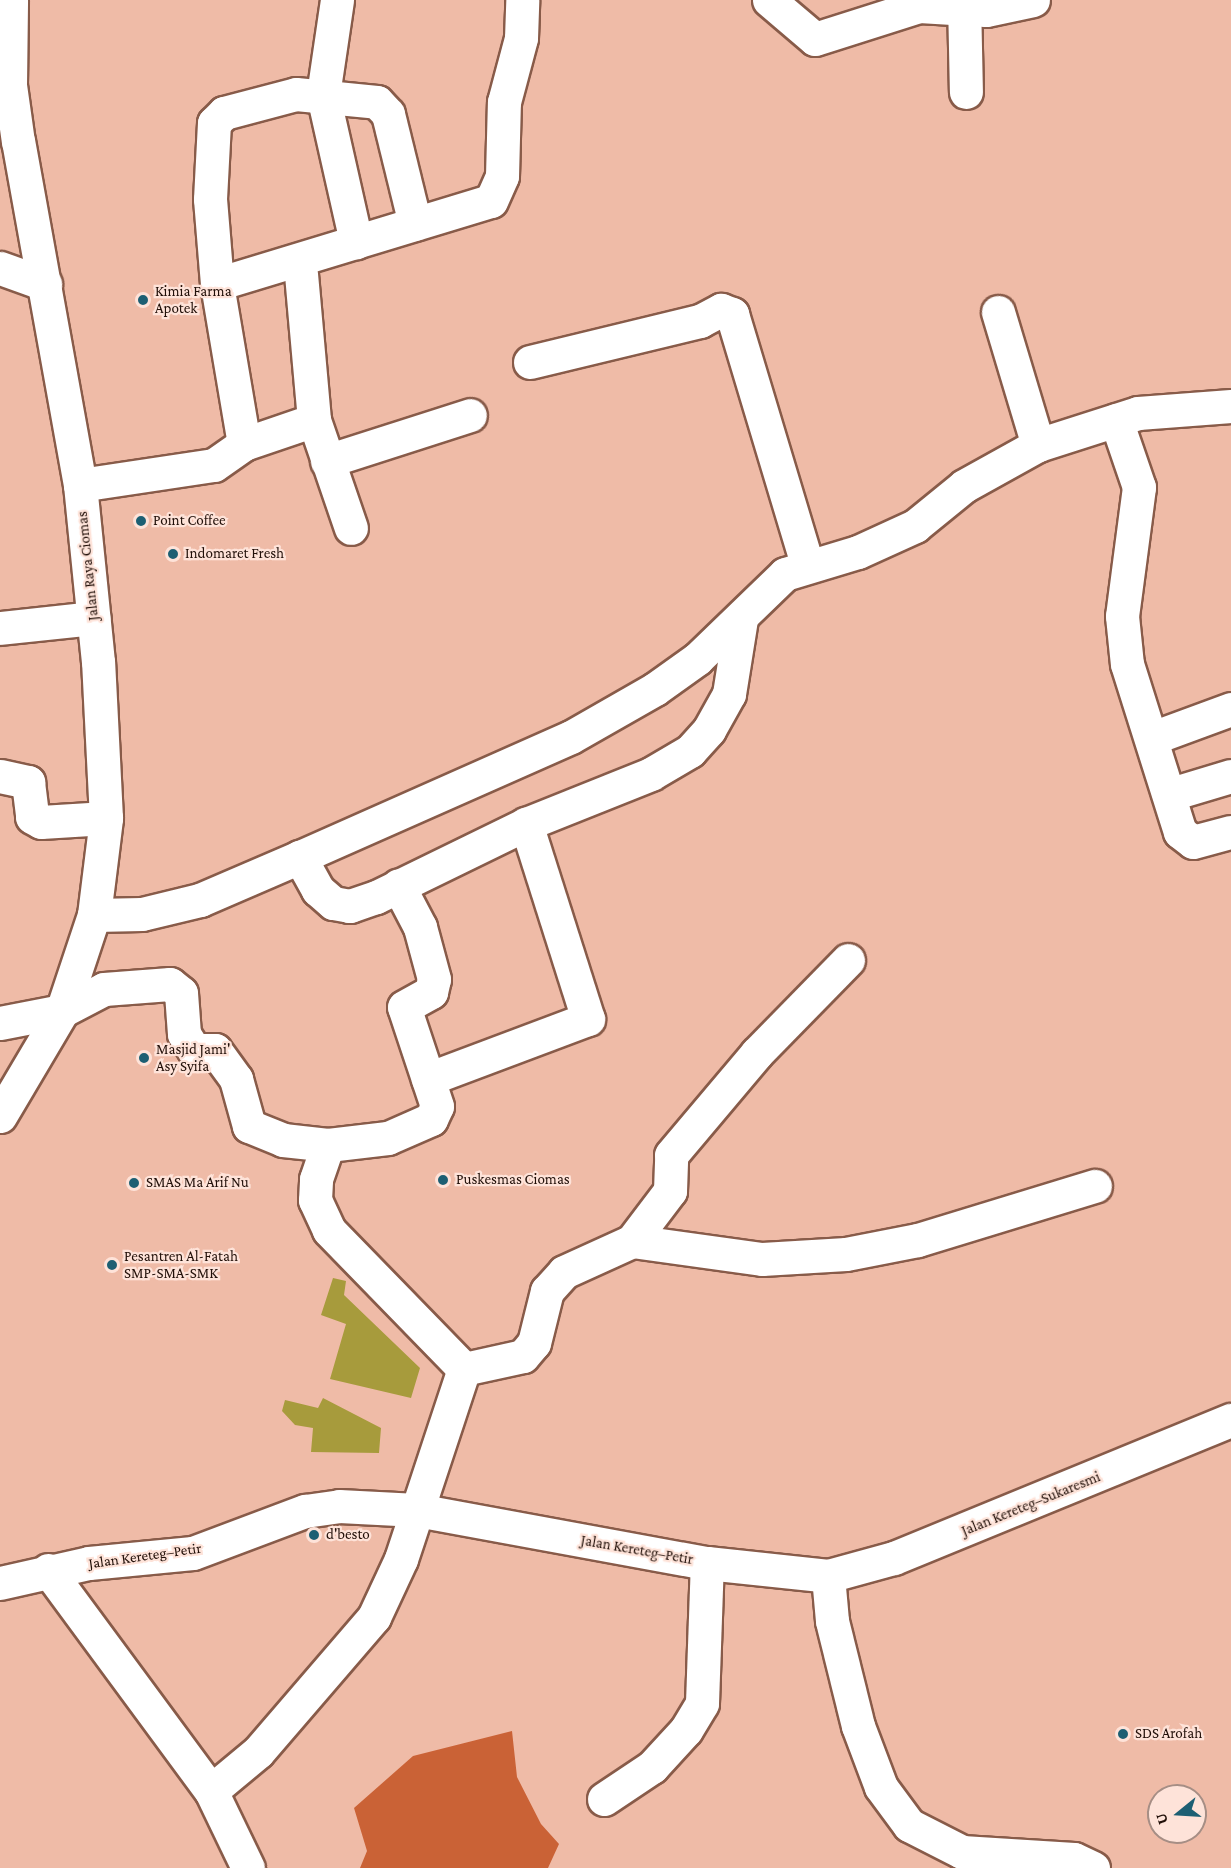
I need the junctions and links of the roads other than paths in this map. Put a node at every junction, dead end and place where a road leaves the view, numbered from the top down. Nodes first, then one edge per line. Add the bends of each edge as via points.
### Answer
1 (11, 0) edge
2 (337, 0) edge
3 (522, 0) edge
4 (769, 0) edge
5 (1033, 0) edge
6 (964, 5) edge
7 (966, 92) dead end
8 (323, 95) junction
9 (415, 224) junction
10 (356, 242) junction
11 (0, 268) edge
12 (301, 274) dead end
13 (45, 284) junction
14 (217, 284) junction
15 (998, 312) dead end
16 (530, 362) dead end
17 (1231, 406) edge
18 (470, 415) dead end
19 (314, 420) junction
20 (1116, 420) junction
21 (244, 444) junction
22 (1038, 445) junction
23 (327, 461) junction
24 (80, 485) junction
25 (351, 528) dead end
26 (807, 564) junction
27 (93, 618) junction
28 (741, 619) junction
29 (0, 628) edge
30 (1231, 709) edge
31 (1155, 737) junction
32 (0, 776) edge
33 (1231, 776) edge
34 (1171, 794) junction
35 (106, 818) junction
36 (526, 824) junction
37 (1231, 832) edge
38 (300, 857) junction
39 (398, 885) junction
40 (94, 915) junction
41 (848, 960) dead end
42 (62, 1011) junction
43 (0, 1023) edge
44 (428, 1079) junction
45 (0, 1116) edge
46 (328, 1145) junction
47 (1095, 1186) dead end
48 (632, 1241) junction
49 (464, 1369) junction
50 (1231, 1420) edge
51 (417, 1510) junction
52 (707, 1563) junction
53 (48, 1570) junction
54 (828, 1576) junction
55 (0, 1583) edge
56 (211, 1791) junction
57 (604, 1799) dead end
58 (248, 1868) edge
59 (1093, 1868) edge

1 - 13 street, Jalan Raya Ciomas via 10,85
2 - 8 street
3 - 9 street via 521,38 504,102 499,194 491,201
4 - 6 street via 815,39 919,6
5 - 6 street
6 - 7 street
8 - 9 street via 368,99 385,106
8 - 10 street
8 - 14 street via 296,94 265,101 224,113 214,123 210,200
9 - 10 street
10 - 14 street
11 - 13 street
12 - 19 street
13 - 24 street, Jalan Raya Ciomas
14 - 21 street
15 - 22 street
16 - 26 street via 700,321 721,310 732,314
17 - 20 street via 1138,413
18 - 23 street
19 - 21 street
19 - 23 street
20 - 22 street
20 - 31 street via 1139,487 1121,638
21 - 24 street via 214,465
22 - 26 street via 964,486 915,526 858,552
23 - 25 street
24 - 27 street, Jalan Raya Ciomas
26 - 28 street via 767,586
27 - 29 street
27 - 35 street, Jalan Raya Ciomas
28 - 36 street via 729,694 709,730 690,750 651,774
28 - 38 street via 655,689 571,737
30 - 31 street
31 - 34 street
32 - 35 street via 28,782 32,817 41,822
33 - 34 street
34 - 37 street via 1186,838 1193,842
35 - 40 street, Jalan Raya Ciomas
36 - 39 street
36 - 44 street via 588,1019
38 - 39 street via 318,890 333,903 350,906
38 - 40 street via 200,900 142,914
39 - 44 street via 420,927 434,979 431,992 404,1006
40 - 42 street, Jalan Raya Ciomas
41 - 48 street via 757,1053 671,1155 670,1191
42 - 43 street
42 - 45 street, Jalan Raya Ciomas
42 - 46 street via 104,989 170,984 181,993 184,1034 194,1050 215,1050 236,1079 249,1126 283,1140
44 - 46 street via 437,1106 431,1119 388,1138
46 - 49 street via 316,1179 315,1200 329,1230
47 - 48 street via 918,1240 846,1254 762,1259
48 - 49 street via 564,1272 547,1291 534,1343 524,1356
49 - 51 street
50 - 54 street, Jalan Kereteg–Sukaresmi via 894,1558
51 - 52 street, Jalan Kereteg–Petir
51 - 53 street, Jalan Kereteg–Petir via 339,1506 305,1511 194,1552
51 - 56 street via 374,1617 258,1752
52 - 54 street, Jalan Kereteg–Petir
52 - 57 street via 699,1709 652,1767
53 - 55 street, Jalan Kereteg–Petir
53 - 56 street
54 - 59 street via 832,1621 858,1726 881,1787 909,1825 922,1837 962,1852 1074,1859
56 - 58 street

